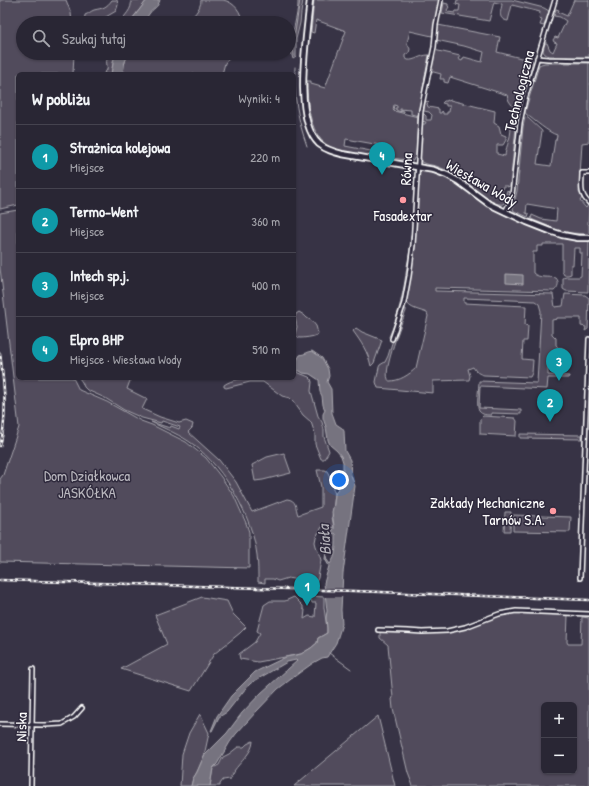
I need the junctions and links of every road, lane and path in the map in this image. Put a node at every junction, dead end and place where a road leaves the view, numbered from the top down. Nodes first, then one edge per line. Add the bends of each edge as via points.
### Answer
1 (310, 0) edge
2 (441, 0) edge
3 (555, 0) edge
4 (537, 58) junction
5 (589, 60) edge
6 (417, 166) junction
7 (589, 173) edge
8 (589, 203) edge
9 (505, 212) junction
10 (589, 238) edge
11 (392, 339) dead end
12 (589, 339) edge
13 (583, 497) junction
14 (589, 498) edge
15 (580, 578) dead end
16 (589, 614) edge
17 (378, 630) dead end
18 (33, 669) dead end
19 (82, 708) dead end
20 (0, 724) edge
21 (32, 725) junction
22 (31, 786) edge

1 - 6 street, Wiesława Wody via 304,52 303,93 307,120 315,139 330,151
2 - 6 street, Równa via 421,110
3 - 4 street, Technologiczna
4 - 5 street
4 - 9 street, Technologiczna via 520,123 510,203
6 - 9 street, Wiesława Wody via 453,178 482,200
6 - 11 street, Równa via 409,276 404,303
7 - 8 street via 582,173 582,192
9 - 10 street, Wiesława Wody via 554,233
12 - 13 street
13 - 14 street
13 - 15 street
16 - 17 street via 516,611 447,631
18 - 21 street, Niska
19 - 21 street via 74,718 62,724
20 - 21 street
21 - 22 street, Niska

